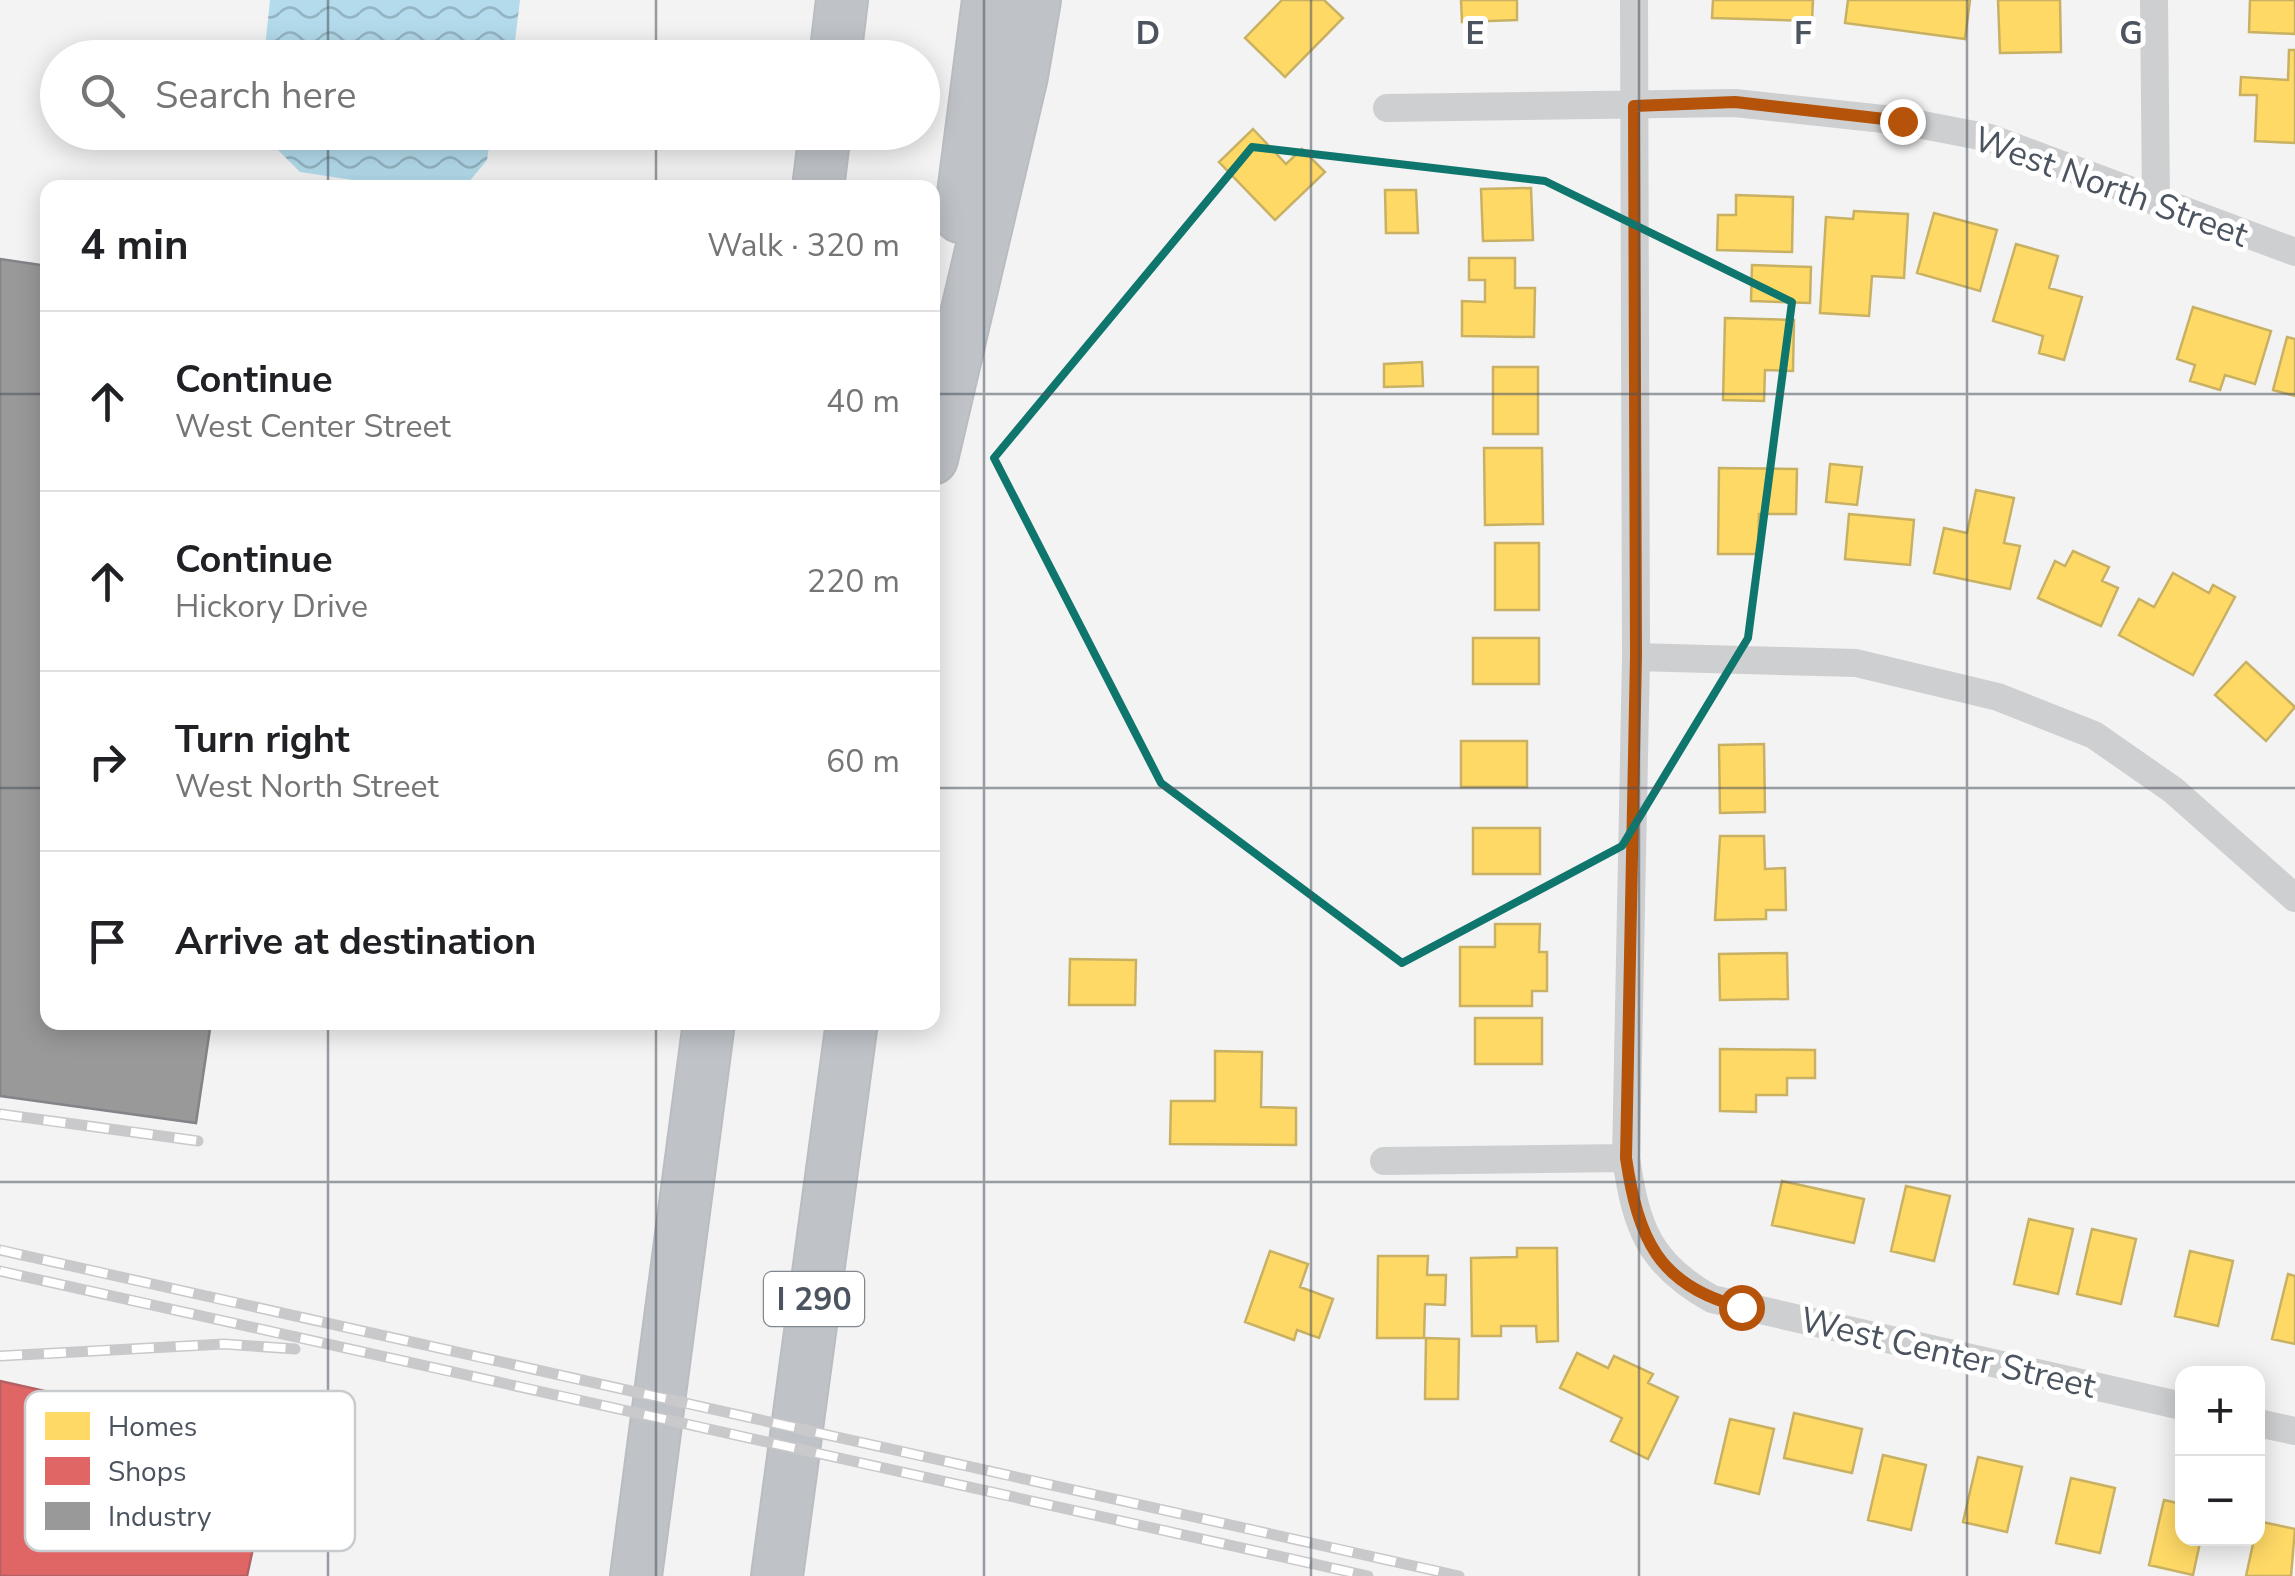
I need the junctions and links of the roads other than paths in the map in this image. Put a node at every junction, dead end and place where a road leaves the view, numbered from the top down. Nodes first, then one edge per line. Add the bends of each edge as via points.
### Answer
1 (842, 0) edge
2 (988, 0) edge
3 (1035, 0) edge
4 (1634, 0) edge
5 (2154, 0) edge
6 (837, 40) edge
7 (1634, 106) junction
8 (1387, 108) dead end
9 (823, 150) edge
10 (819, 180) edge
11 (2156, 202) junction
12 (2295, 252) edge
13 (940, 365) edge
14 (940, 425) edge
15 (1636, 656) junction
16 (2295, 898) edge
17 (708, 1030) edge
18 (851, 1030) edge
19 (1626, 1158) junction
20 (1384, 1162) dead end
21 (2175, 1404) edge
22 (2265, 1425) edge
23 (2295, 1431) edge
24 (636, 1576) edge
25 (777, 1576) edge

1 - 6 highway
2 - 13 highway
3 - 14 highway
4 - 7 street, West Center Street
5 - 11 street
7 - 8 street, West North Street
7 - 11 street, West North Street via 1735,102 1902,121 1990,138
7 - 15 street, West Center Street
9 - 10 highway
11 - 12 street, West North Street
15 - 16 street via 1856,663 1998,697 2094,735 2173,790
15 - 19 street, West Center Street
17 - 24 highway
18 - 25 highway, I 290
19 - 20 street
19 - 21 street, West Center Street via 1653,1251 1684,1284 1712,1300
22 - 23 street

